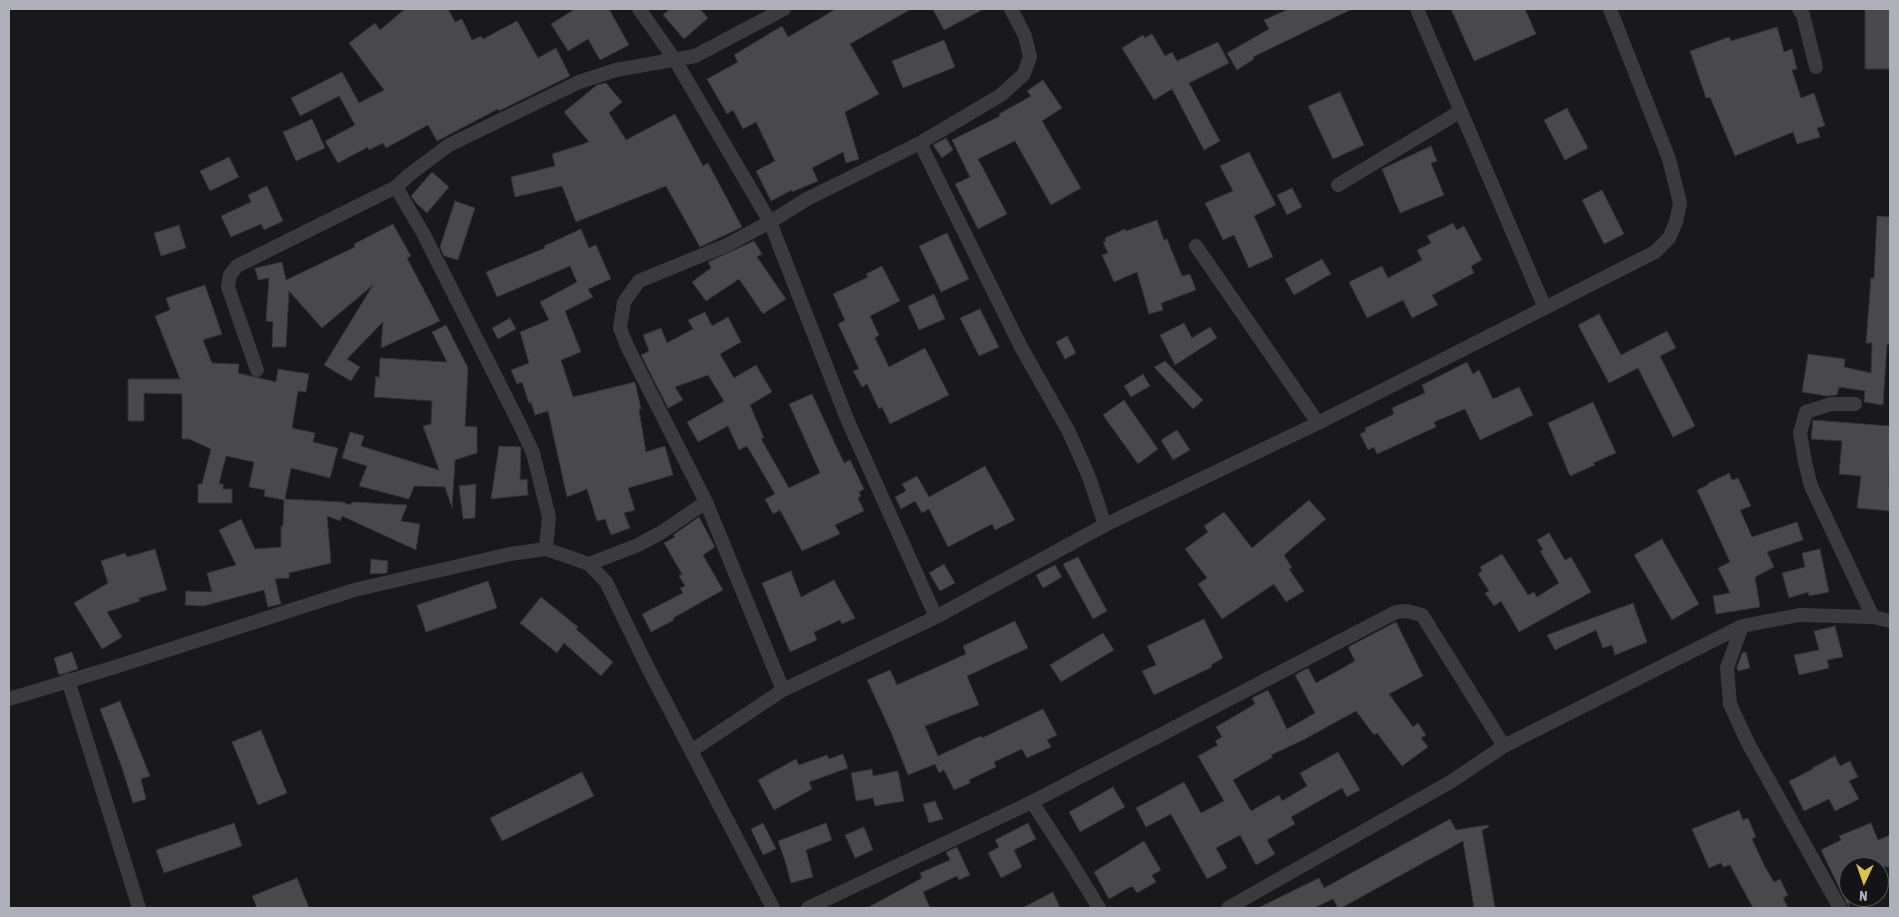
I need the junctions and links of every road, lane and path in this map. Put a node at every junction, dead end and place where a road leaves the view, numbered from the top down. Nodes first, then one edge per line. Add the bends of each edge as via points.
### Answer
1 (639, 9) edge
2 (1011, 9) edge
3 (1417, 9) edge
4 (1610, 9) edge
5 (1799, 9) edge
6 (780, 10) edge
7 (675, 60) junction
8 (1816, 67) dead end
9 (1461, 111) junction
10 (920, 143) junction
11 (1338, 185) dead end
12 (396, 187) junction
13 (770, 222) junction
14 (1196, 246) dead end
15 (1545, 308) junction
16 (257, 370) dead end
17 (1855, 404) dead end
18 (1318, 423) junction
19 (706, 502) junction
20 (1105, 525) junction
21 (546, 549) junction
22 (589, 564) junction
23 (936, 617) junction
24 (1873, 617) junction
25 (1890, 621) edge
26 (1742, 626) junction
27 (68, 680) junction
28 (783, 690) junction
29 (9, 699) edge
30 (1504, 746) junction
31 (691, 751) junction
32 (1032, 802) junction
33 (139, 908) edge
34 (772, 908) edge
35 (808, 908) edge
36 (1099, 908) edge
37 (1228, 908) edge
38 (1840, 908) edge

1 - 7 street
2 - 10 street via 1025,36 1030,57 1024,74 1001,95
3 - 9 street
4 - 15 street via 1669,159 1680,203 1676,222 1669,238 1655,252
5 - 8 street
6 - 7 street via 696,56
7 - 12 street via 616,70 580,82 449,145
7 - 13 street
9 - 11 street
9 - 15 street
10 - 13 street via 807,199
10 - 20 street via 1021,347 1069,432
12 - 16 street via 237,266 230,275 228,287
12 - 21 street via 423,233 532,453 549,517
13 - 19 street via 727,245 639,281 624,302 620,328 627,346
13 - 23 street via 846,419
14 - 18 street
15 - 18 street
17 - 24 street via 1831,404 1806,412 1800,433 1811,486
18 - 20 street
19 - 22 street via 646,541
19 - 28 street
20 - 23 street
21 - 22 street
21 - 27 street via 510,554 354,590
22 - 31 street via 606,582
23 - 28 street
24 - 25 street
24 - 26 street via 1799,615
26 - 30 street
26 - 38 street via 1728,668 1730,704 1748,743
27 - 29 street
27 - 33 street
28 - 31 street
30 - 32 street via 1422,615 1396,612
30 - 37 street via 1452,781
31 - 34 street
32 - 35 street
32 - 36 street

